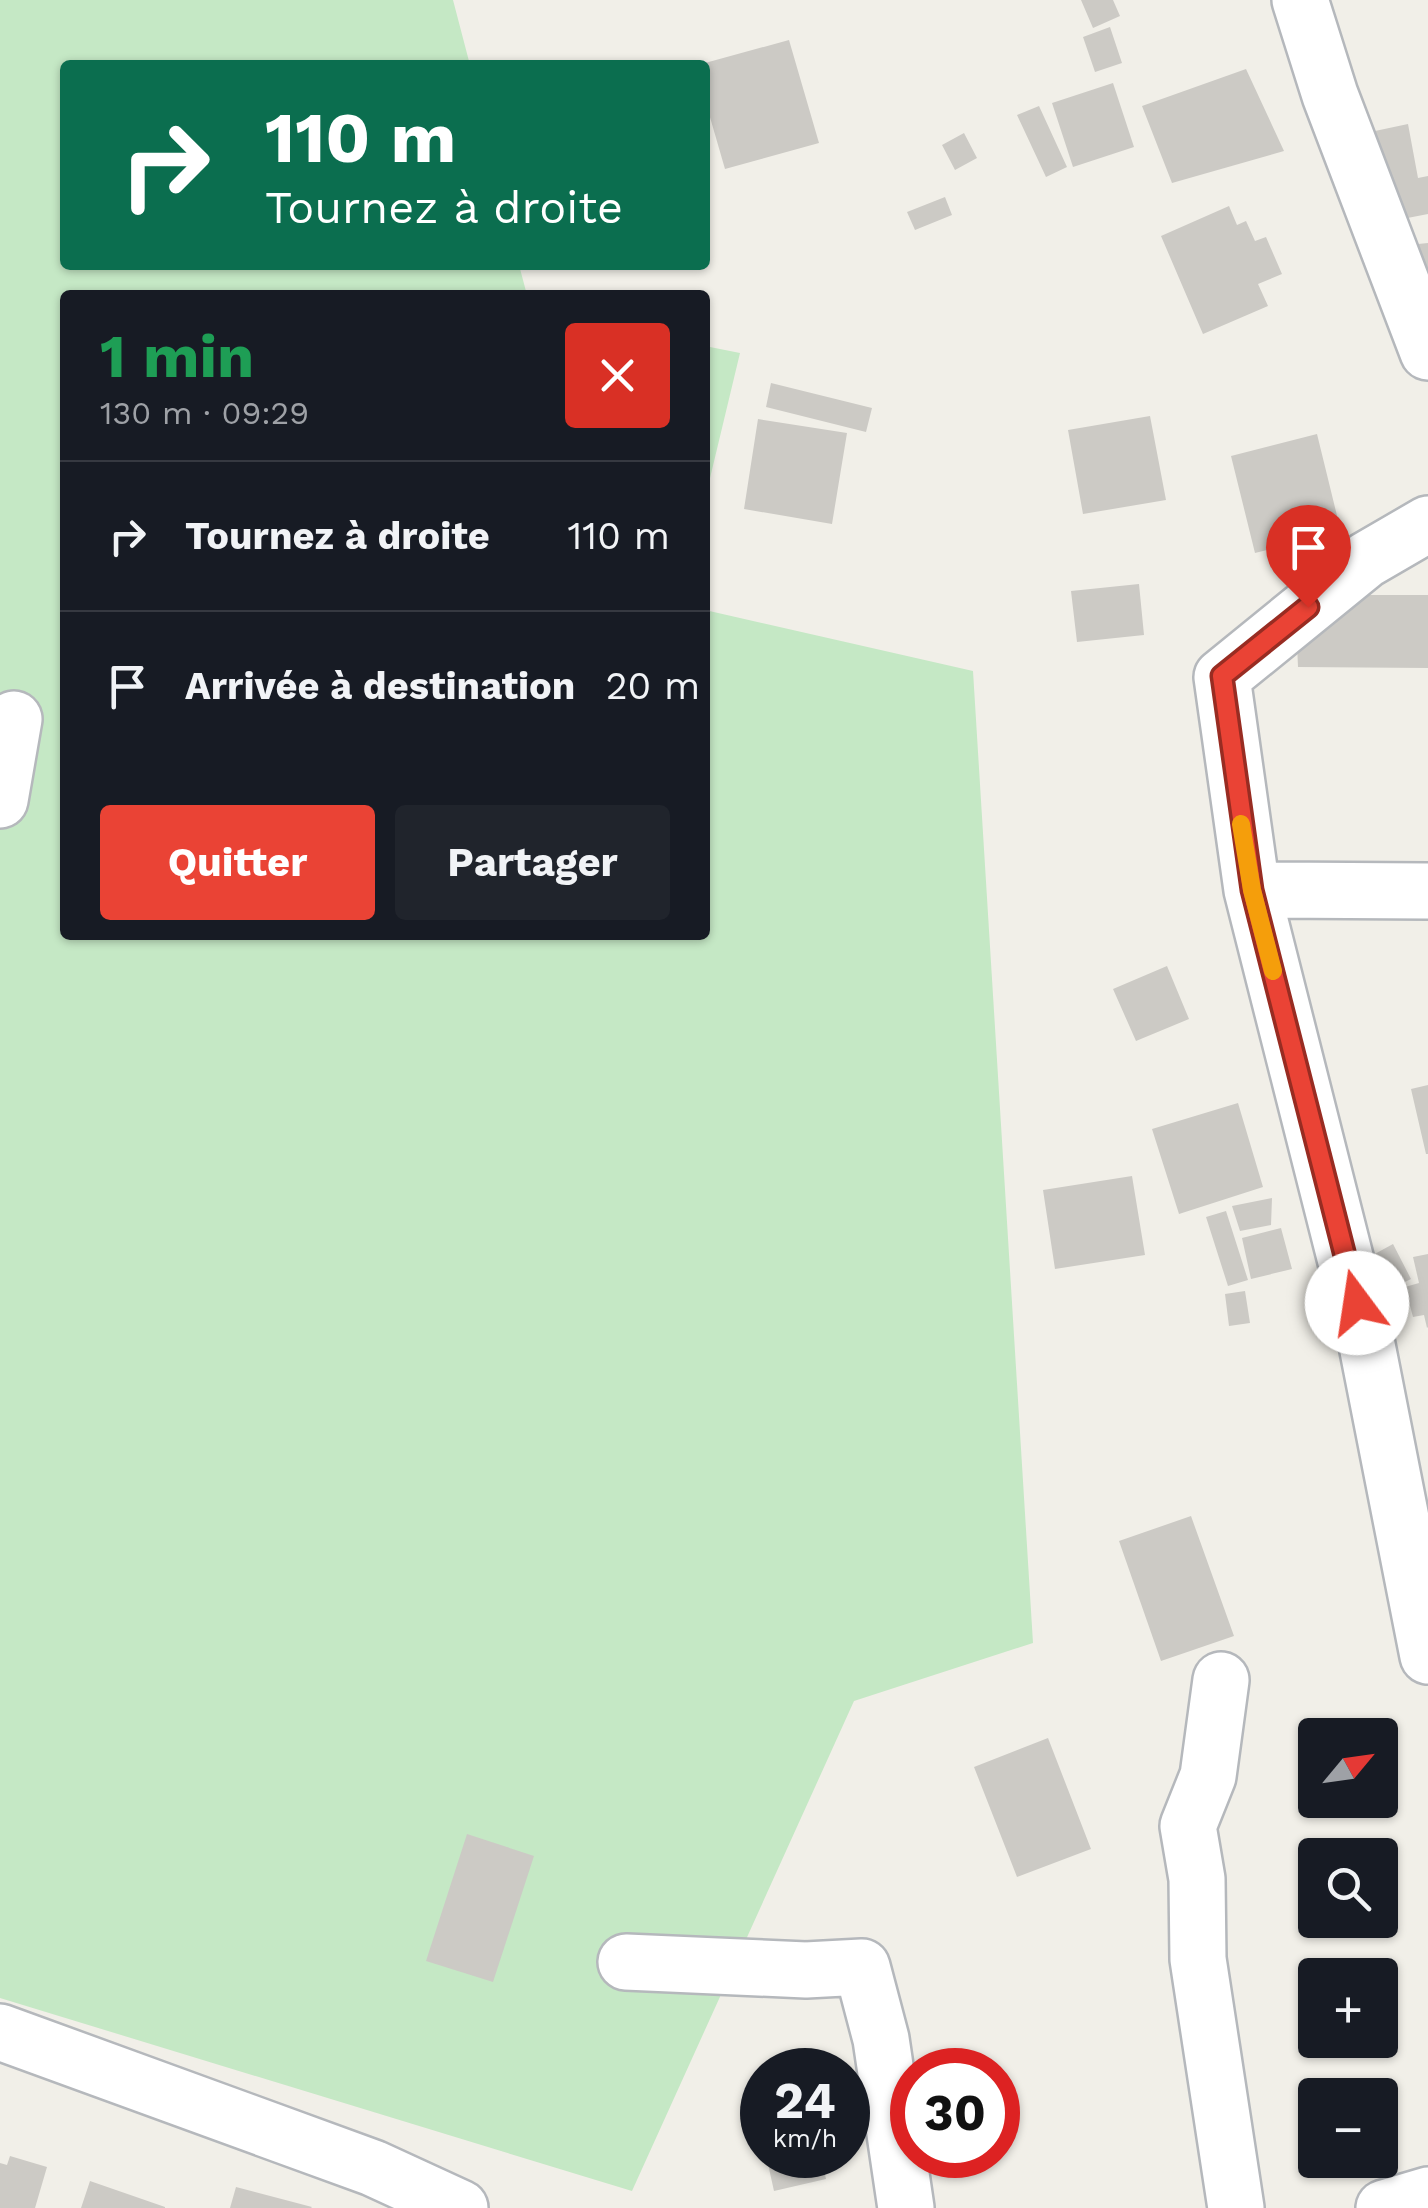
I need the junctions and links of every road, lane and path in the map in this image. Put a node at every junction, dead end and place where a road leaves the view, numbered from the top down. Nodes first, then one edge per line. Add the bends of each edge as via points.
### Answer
1 (1300, 0) edge
2 (1428, 352) edge
3 (1428, 524) edge
4 (14, 719) dead end
5 (0, 800) edge
6 (1252, 890) junction
7 (1428, 892) edge
8 (1428, 1656) edge
9 (1221, 1680) dead end
10 (626, 1962) dead end
11 (0, 2032) edge
12 (1428, 2195) edge
13 (460, 2208) edge
14 (906, 2208) edge
15 (1236, 2208) edge
16 (1384, 2208) edge

1 - 2 street
3 - 6 street via 1366,560 1222,676
4 - 5 street
6 - 7 street
6 - 8 street via 1366,1340
9 - 15 street via 1208,1776 1188,1826 1198,1959
10 - 14 street via 862,1968 881,2039
11 - 13 street via 373,2168
12 - 16 street

